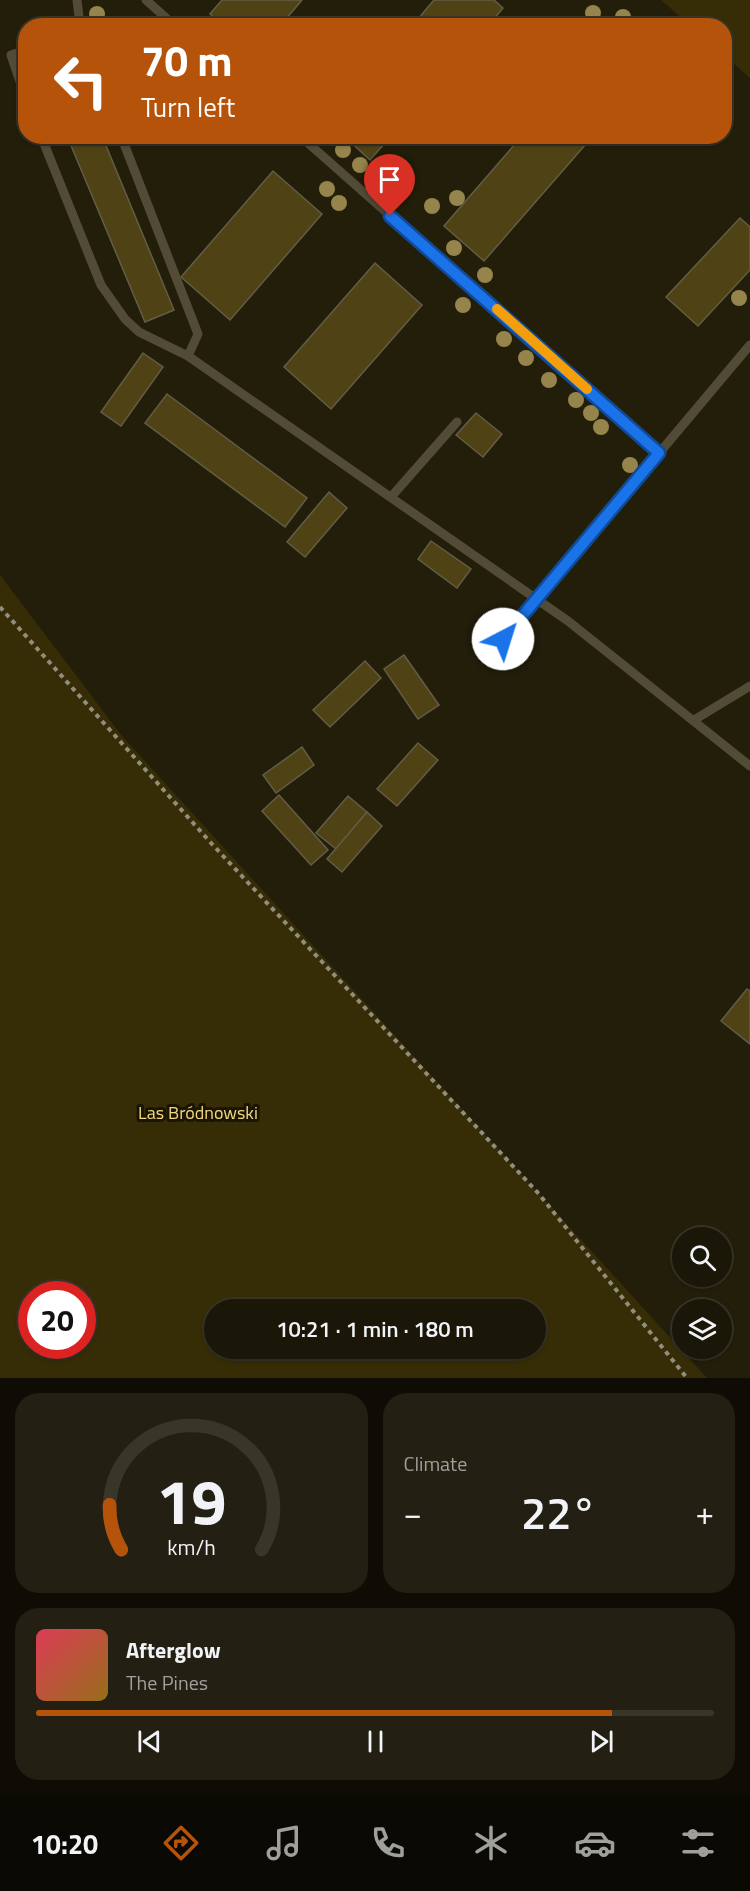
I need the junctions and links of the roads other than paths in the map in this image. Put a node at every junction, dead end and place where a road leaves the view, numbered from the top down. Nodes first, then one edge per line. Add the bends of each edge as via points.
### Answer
1 (77, 0) edge
2 (146, 0) edge
3 (79, 18) edge
4 (166, 18) edge
5 (18, 53) edge
6 (18, 76) edge
7 (44, 144) edge
8 (124, 144) edge
9 (309, 144) edge
10 (750, 345) edge
11 (188, 356) junction
12 (457, 422) dead end
13 (659, 453) junction
14 (391, 497) junction
15 (536, 599) junction
16 (503, 639) dead end
17 (750, 686) edge
18 (694, 720) junction
19 (750, 766) edge

1 - 3 lane
2 - 4 lane
5 - 6 lane via 11,55
7 - 11 lane via 101,285 124,319 140,332
8 - 11 lane via 198,334
9 - 13 lane
10 - 13 lane
11 - 14 lane
12 - 14 lane
13 - 15 lane
14 - 15 lane
15 - 16 lane
15 - 18 lane
17 - 18 lane
18 - 19 lane

